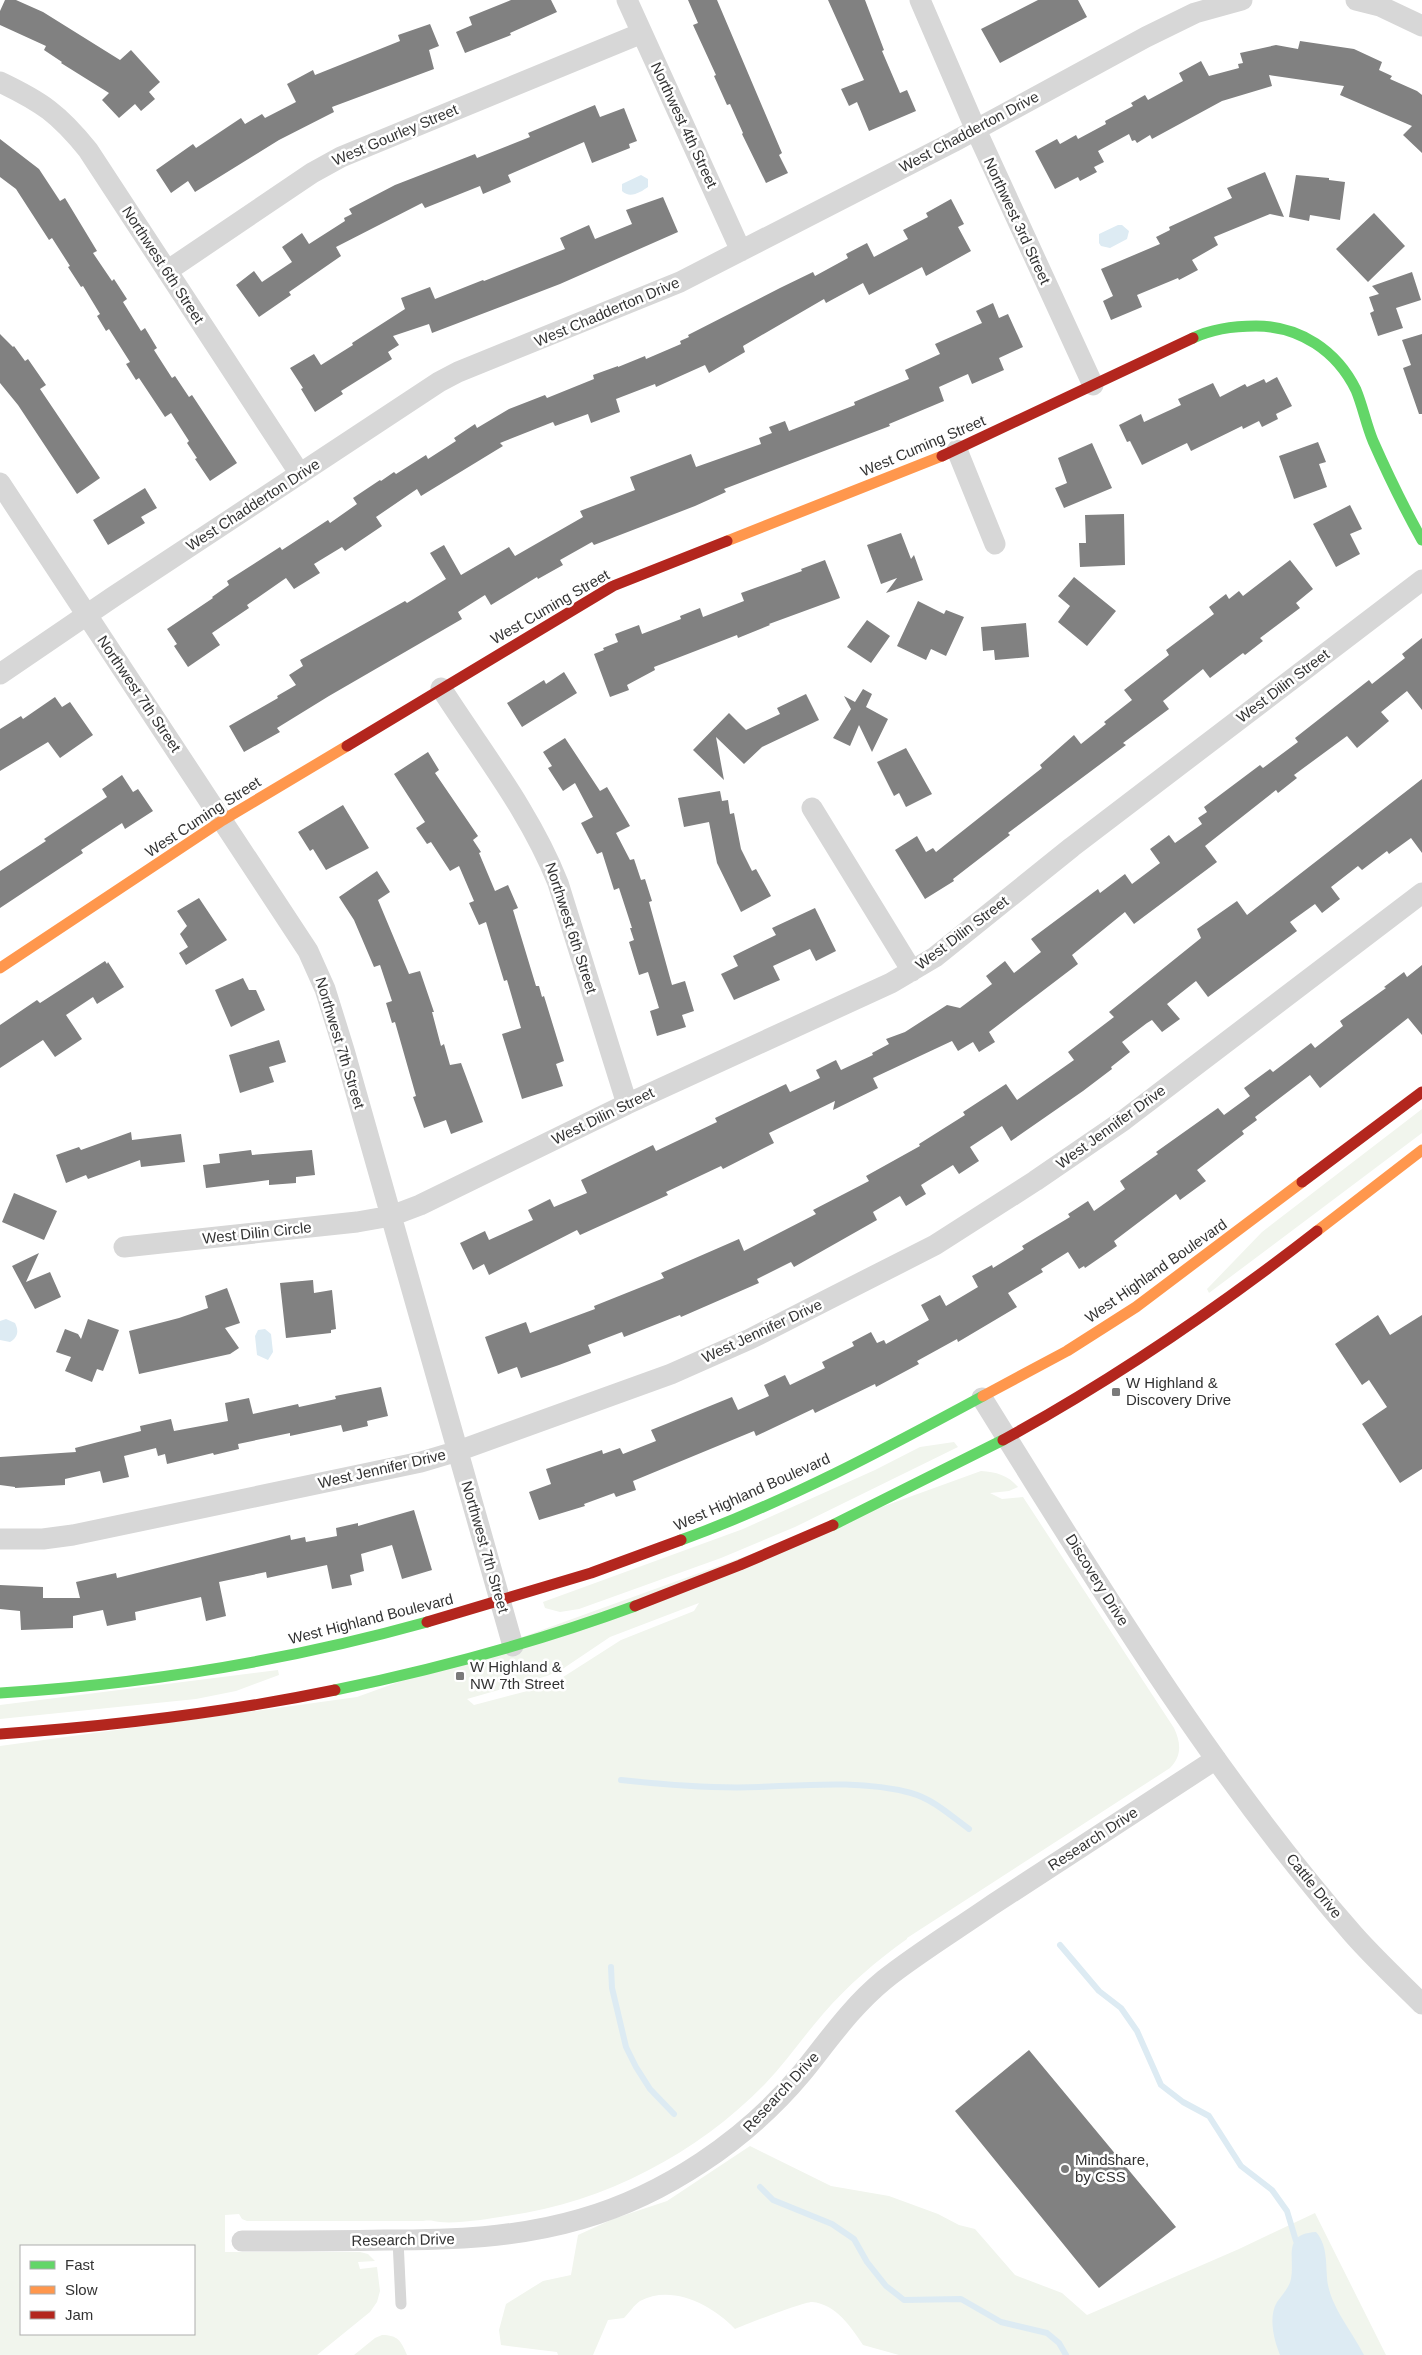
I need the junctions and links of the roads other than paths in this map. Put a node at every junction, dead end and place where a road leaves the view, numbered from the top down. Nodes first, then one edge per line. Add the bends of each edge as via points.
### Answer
1 (627, 0) edge
2 (920, 0) edge
3 (1242, 0) edge
4 (1356, 0) edge
5 (1422, 26) edge
6 (642, 33) junction
7 (0, 82) edge
8 (976, 130) junction
9 (741, 251) junction
10 (167, 271) junction
11 (1093, 385) junction
12 (957, 450) junction
13 (300, 474) junction
14 (0, 482) edge
15 (1422, 540) edge
16 (995, 544) dead end
17 (1422, 580) edge
18 (87, 615) junction
19 (0, 674) edge
20 (441, 688) junction
21 (812, 808) dead end
22 (223, 820) junction
23 (1422, 893) edge
24 (0, 968) edge
25 (912, 972) junction
26 (1422, 1092) edge
27 (627, 1104) junction
28 (1422, 1150) edge
29 (390, 1216) junction
30 (124, 1247) dead end
31 (982, 1398) junction
32 (1007, 1438) junction
33 (458, 1451) junction
34 (0, 1539) edge
35 (500, 1601) junction
36 (513, 1646) junction
37 (0, 1693) edge
38 (0, 1734) edge
39 (1216, 1759) junction
40 (1422, 2004) edge
41 (398, 2240) junction
42 (242, 2241) dead end
43 (400, 2304) dead end

1 - 6 street, Northwest 4th Street
2 - 8 street, Northwest 3rd Street
3 - 8 street, West Chadderton Drive via 1195,13
4 - 5 street via 1380,6
6 - 9 street, Northwest 4th Street
6 - 10 street, West Gourley Street via 341,157 185,256
7 - 10 street, Northwest 6th Street via 47,107 66,122
8 - 9 street, West Chadderton Drive
8 - 11 street, Northwest 3rd Street
9 - 13 street, West Chadderton Drive via 671,286 458,372
10 - 13 street, Northwest 6th Street
11 - 12 main road, West Cuming Street
11 - 15 main road, West Cuming Street via 1200,335 1236,325 1272,325 1313,340 1342,365 1354,386 1386,470
12 - 16 street
12 - 20 main road, West Cuming Street via 613,586
13 - 18 street, West Chadderton Drive
14 - 18 street, Northwest 7th Street
17 - 25 street, West Dilin Street
18 - 19 street, West Chadderton Drive
18 - 22 street, Northwest 7th Street
20 - 22 main road, West Cuming Street
20 - 27 street, Northwest 6th Street via 546,851
21 - 25 street
22 - 24 main road, West Cuming Street
22 - 29 street, Northwest 7th Street via 317,969 344,1050
23 - 33 street, West Jennifer Drive via 1124,1120 1035,1182 935,1245 750,1339 679,1370
25 - 27 street, West Dilin Street
26 - 31 main road, West Highland Boulevard via 1136,1308
27 - 29 street, West Dilin Street via 420,1205
28 - 32 main road via 1261,1274 1088,1390
29 - 30 street, West Dilin Circle
29 - 33 street, Northwest 7th Street
31 - 32 street, Discovery Drive
31 - 35 main road, West Highland Boulevard via 880,1452 778,1500 685,1539
32 - 36 main road via 848,1518 754,1560 593,1622
32 - 39 street, Discovery Drive via 1149,1664
33 - 34 street, West Jennifer Drive via 411,1464 73,1536
33 - 35 street, Northwest 7th Street
35 - 36 street, Northwest 7th Street
35 - 37 main road, West Highland Boulevard via 278,1659 170,1677
36 - 38 main road via 402,1675 254,1705 97,1727
39 - 40 street, Cattle Drive via 1354,1936
39 - 41 street, Research Drive via 903,1965 860,2002 800,2075 759,2118 739,2136 677,2177 613,2208 537,2230 495,2237
41 - 42 street, Research Drive
41 - 43 lane

